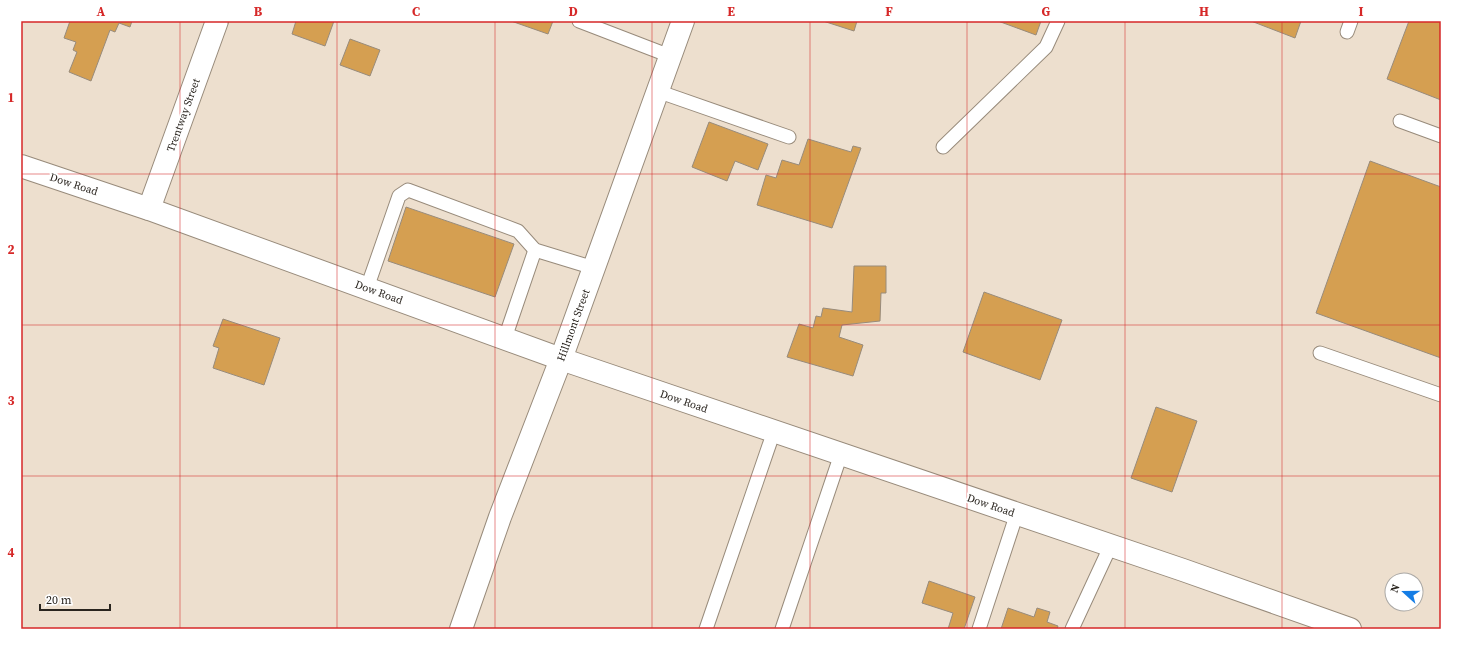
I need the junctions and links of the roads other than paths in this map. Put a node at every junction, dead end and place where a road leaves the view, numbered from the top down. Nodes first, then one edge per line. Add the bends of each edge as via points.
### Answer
1 (217, 21) edge
2 (579, 21) edge
3 (683, 21) edge
4 (1058, 21) edge
5 (670, 56) junction
6 (657, 91) junction
7 (1400, 121) dead end
8 (1441, 136) edge
9 (789, 137) dead end
10 (943, 147) dead end
11 (21, 166) edge
12 (149, 209) junction
13 (535, 250) junction
14 (594, 268) junction
15 (367, 288) junction
16 (505, 338) junction
17 (1320, 353) dead end
18 (561, 359) junction
19 (1441, 395) edge
20 (774, 431) junction
21 (842, 454) junction
22 (1017, 513) junction
23 (1111, 545) junction
24 (1320, 624) edge
25 (461, 629) edge
26 (706, 629) edge
27 (782, 629) edge
28 (979, 629) edge
29 (1072, 629) edge
30 (1350, 629) edge

1 - 12 street, Trentway Street
2 - 5 lane
3 - 5 street, Hillmont Street
4 - 10 lane via 1046,47
5 - 6 street, Hillmont Street
6 - 9 lane
6 - 14 street, Hillmont Street
7 - 8 lane
11 - 12 street, Dow Road
12 - 15 street, Dow Road
13 - 14 lane
13 - 15 lane via 518,231 408,190 399,196
13 - 16 lane
14 - 18 street, Hillmont Street
15 - 16 street, Dow Road
16 - 18 street, Dow Road
17 - 19 lane
18 - 20 street, Dow Road
18 - 25 street, Hillmont Street via 500,517
20 - 21 street, Dow Road
20 - 26 lane
21 - 22 street, Dow Road
21 - 27 lane
22 - 23 street, Dow Road
22 - 28 lane
23 - 24 street, Dow Road
23 - 29 lane
24 - 30 street, Dow Road

